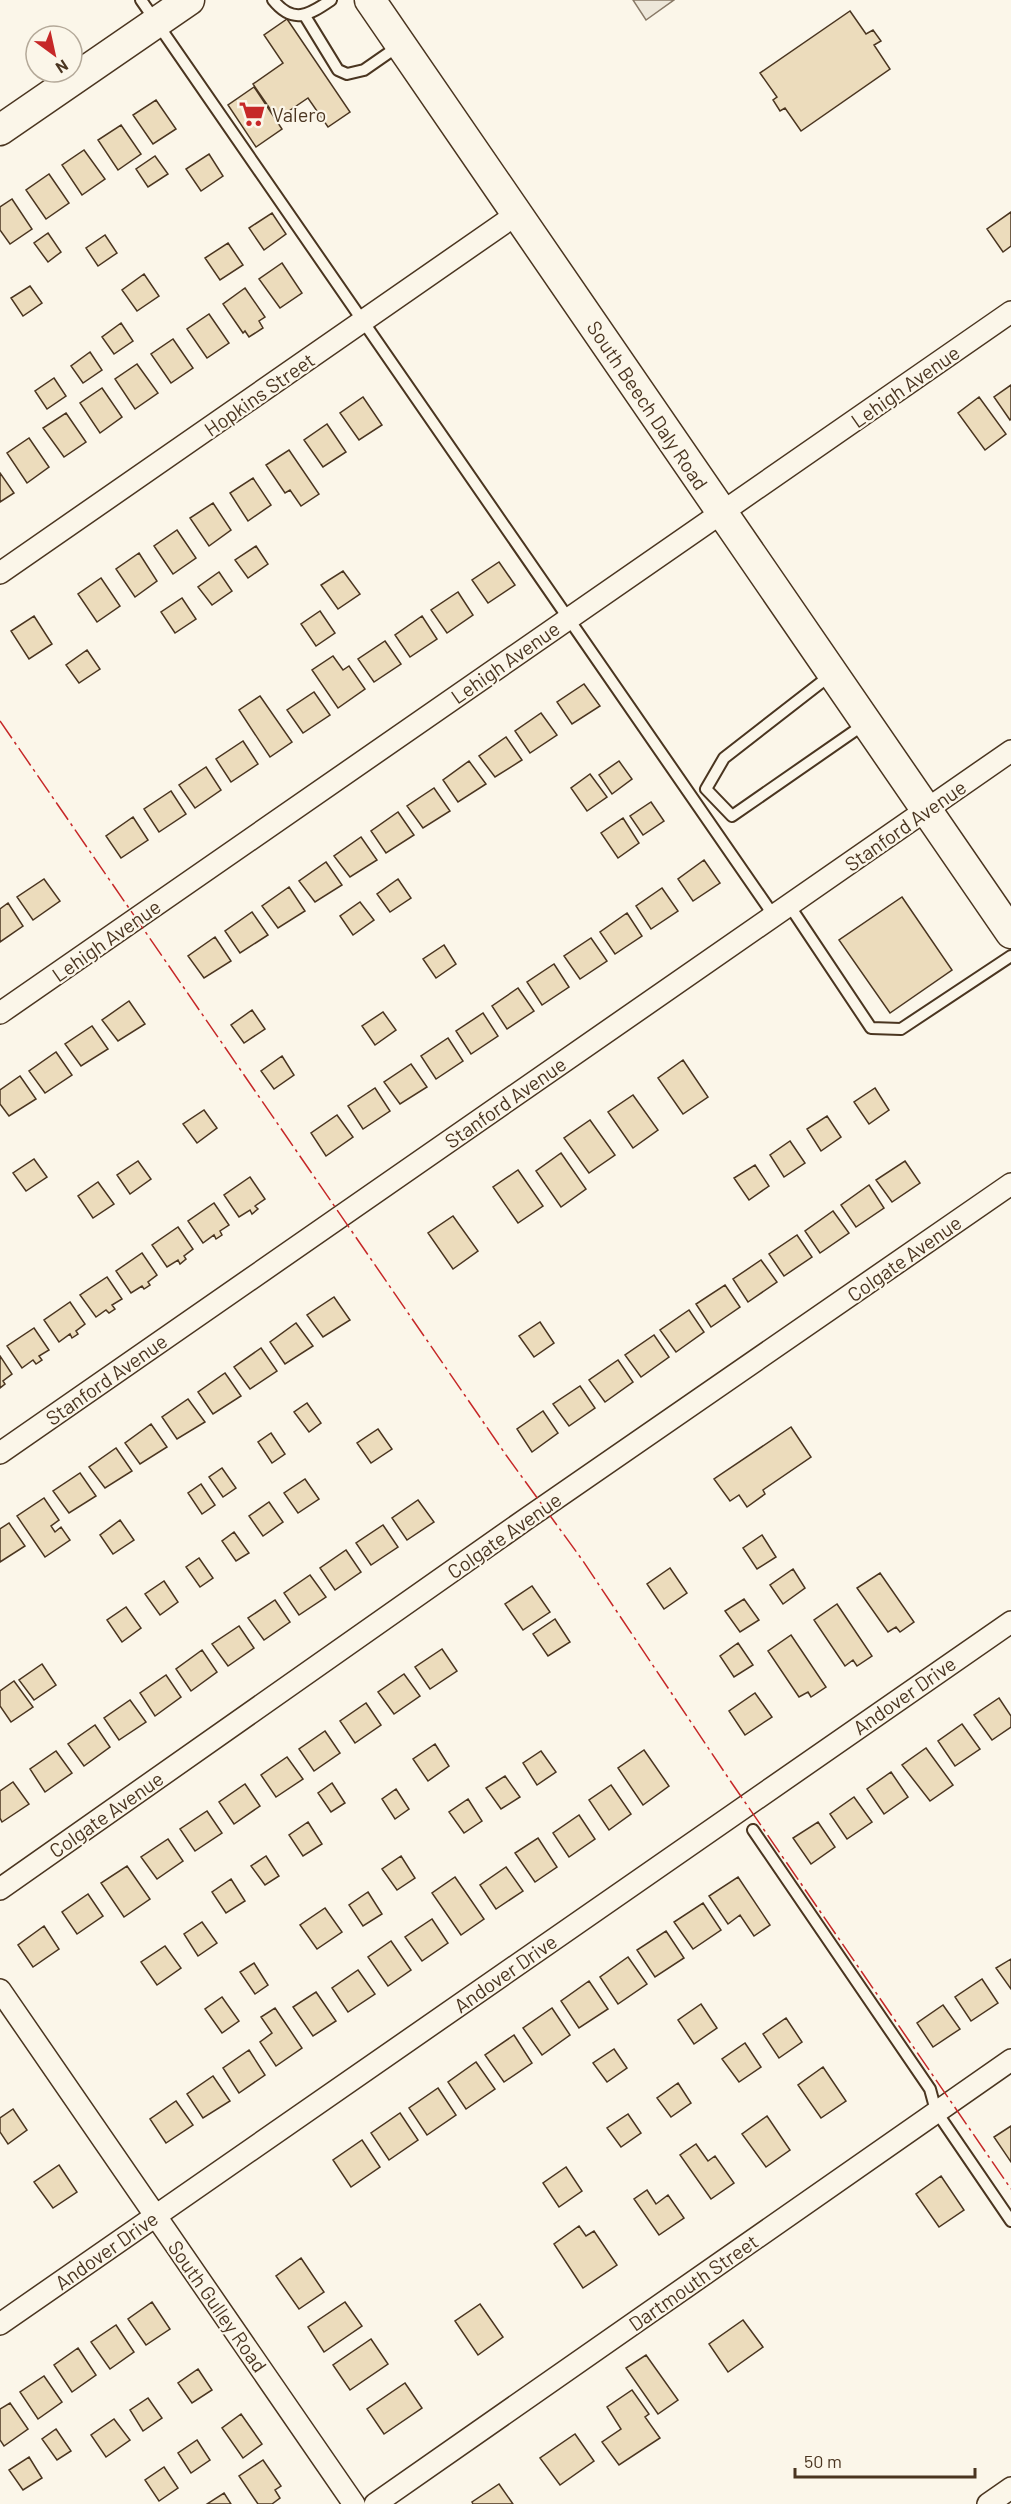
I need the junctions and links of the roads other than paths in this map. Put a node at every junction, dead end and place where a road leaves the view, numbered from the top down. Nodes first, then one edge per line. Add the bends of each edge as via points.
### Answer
1 (189, 0) edge
2 (273, 0) edge
3 (331, 0) edge
4 (370, 0) edge
5 (149, 11) edge
6 (305, 16) junction
7 (400, 45) junction
8 (0, 130) edge
9 (517, 214) junction
10 (1011, 312) edge
11 (364, 320) junction
12 (722, 512) junction
13 (0, 573) edge
14 (568, 619) junction
15 (833, 674) junction
16 (867, 723) junction
17 (1011, 751) edge
18 (926, 810) junction
19 (781, 910) junction
20 (1011, 933) edge
21 (1011, 956) edge
22 (0, 1013) edge
23 (1011, 1184) edge
24 (0, 1453) edge
25 (1011, 1622) edge
26 (753, 1830) dead end
27 (0, 1889) edge
28 (0, 1990) edge
29 (1011, 2060) edge
30 (936, 2111) junction
31 (155, 2215) junction
32 (1011, 2221) edge
33 (0, 2324) edge
34 (1011, 2488) edge
35 (354, 2504) edge
36 (375, 2504) edge
37 (988, 2504) edge

1 - 5 main road
2 - 6 lane via 282,10
3 - 6 lane
4 - 7 main road, South Beech Daly Road
5 - 8 main road
5 - 11 lane
6 - 7 lane via 338,70 347,74 364,70
7 - 9 main road, South Beech Daly Road
9 - 11 street, Hopkins Street
9 - 12 main road, South Beech Daly Road
10 - 12 street, Lehigh Avenue
11 - 13 street, Hopkins Street
11 - 14 lane
12 - 14 street, Lehigh Avenue
12 - 15 main road, South Beech Daly Road
14 - 19 lane
14 - 22 street, Lehigh Avenue
15 - 16 main road, South Beech Daly Road
15 - 16 lane via 724,758 706,789 732,816
16 - 18 main road, South Beech Daly Road
17 - 18 street, Stanford Avenue
18 - 19 street, Stanford Avenue
18 - 20 main road, South Beech Daly Road
19 - 21 lane via 872,1028 901,1029
19 - 24 street, Stanford Avenue
23 - 27 street, Colgate Avenue
25 - 31 street, Andover Drive
26 - 30 lane via 930,2089
28 - 31 street, South Gulley Road
29 - 30 street, Dartmouth Street
30 - 32 lane
30 - 36 street, Dartmouth Street
31 - 33 street, Andover Drive
31 - 35 street, South Gulley Road
34 - 37 street

